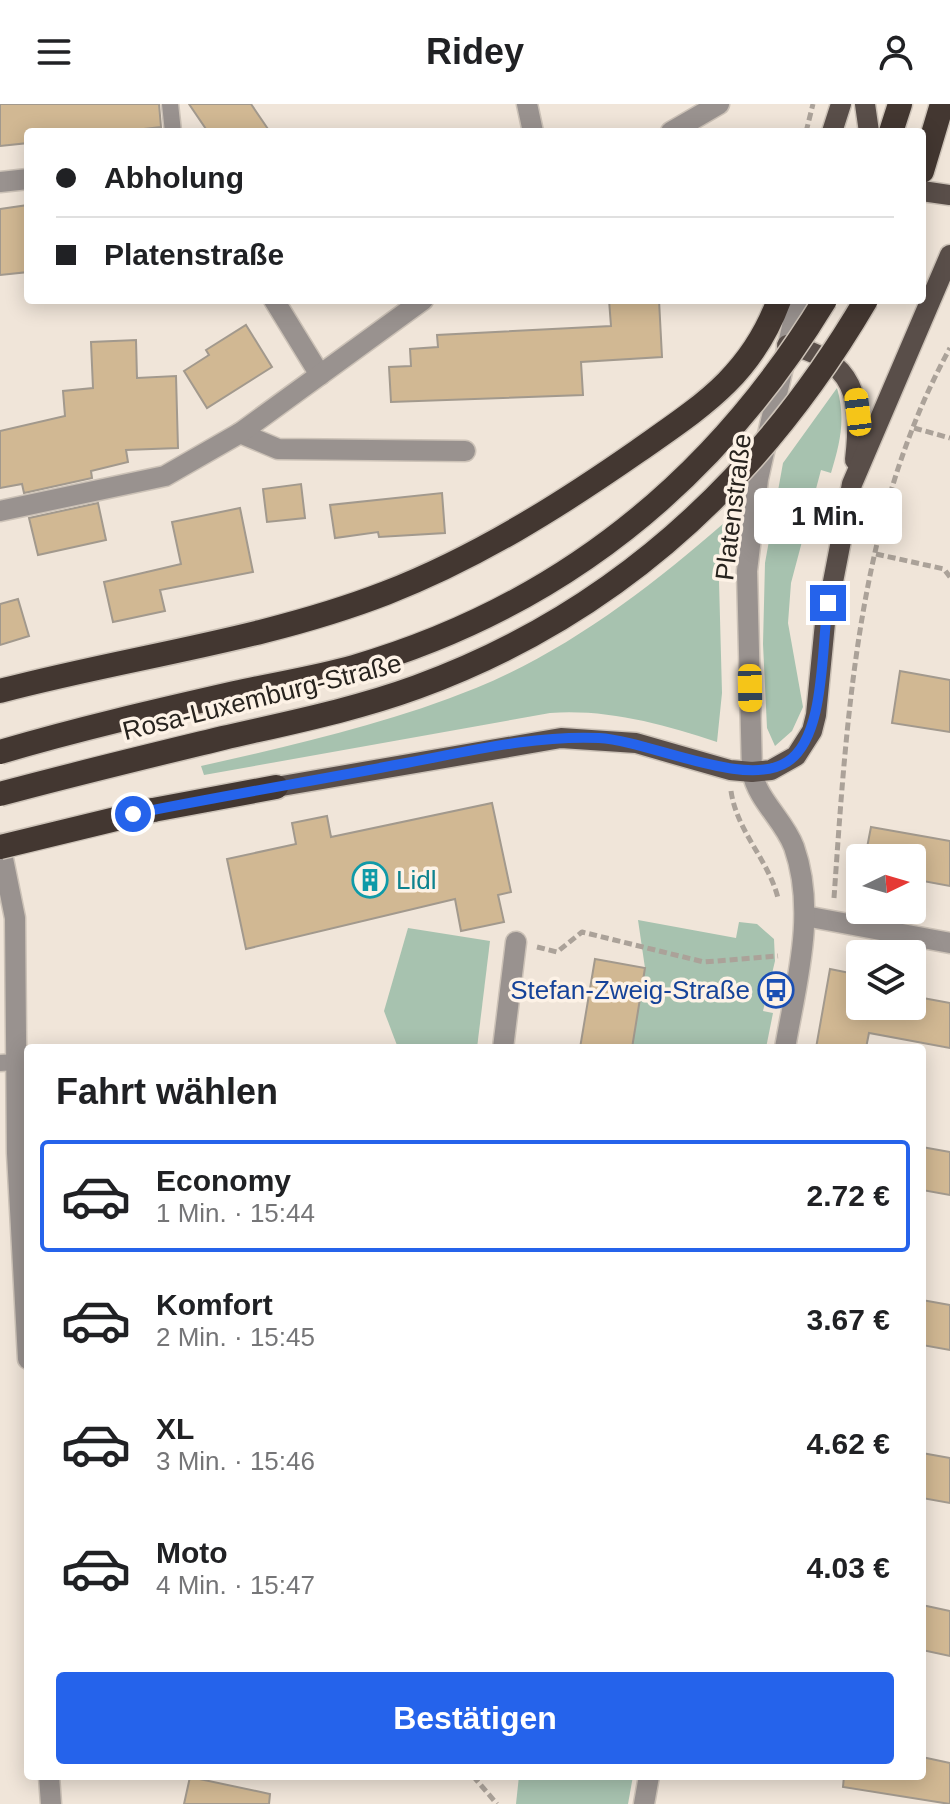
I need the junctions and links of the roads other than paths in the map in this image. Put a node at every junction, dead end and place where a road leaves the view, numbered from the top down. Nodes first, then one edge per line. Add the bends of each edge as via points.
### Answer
1 (170, 104) edge
2 (527, 104) edge
3 (719, 104) edge
4 (848, 104) edge
5 (865, 104) edge
6 (900, 104) edge
7 (942, 104) edge
8 (836, 119) edge
9 (173, 128) edge
10 (532, 128) edge
11 (678, 128) edge
12 (868, 128) edge
13 (892, 128) edge
14 (926, 158) edge
15 (24, 179) edge
16 (0, 182) edge
17 (926, 192) edge
18 (950, 195) edge
19 (950, 255) edge
20 (950, 290) edge
21 (276, 304) edge
22 (418, 304) edge
23 (777, 304) edge
24 (797, 304) edge
25 (823, 304) edge
26 (863, 304) edge
27 (917, 333) junction
28 (787, 345) junction
29 (756, 351) junction
30 (320, 375) junction
31 (240, 433) junction
32 (465, 451) dead end
33 (852, 484) junction
34 (0, 511) edge
35 (0, 691) edge
36 (0, 752) edge
37 (752, 772) junction
38 (276, 787) joint
39 (0, 794) edge
40 (0, 845) edge
41 (805, 916) junction
42 (516, 942) road end
43 (950, 943) edge
44 (503, 1044) edge
45 (785, 1044) edge
46 (8, 1062) edge
47 (23, 1153) edge
48 (24, 1194) edge
49 (49, 1780) edge
50 (648, 1780) edge
51 (51, 1804) edge
52 (644, 1804) edge

1 - 9 lane
2 - 10 street
3 - 11 street
4 - 8 main road
5 - 12 main road
6 - 13 highway
7 - 14 highway
15 - 16 street
17 - 18 main road
19 - 27 main road
20 - 27 main road
21 - 30 street
22 - 30 street
23 - 29 highway
24 - 28 street, Platenstraße
25 - 36 highway, Rosa-Luxemburg-Straße, bridge via 747,414 699,466 598,550 544,585 469,625 351,667 85,727
26 - 39 highway, Rosa-Luxemburg-Straße, bridge via 805,396 731,484 680,533 554,623 474,663 359,705
27 - 33 main road
28 - 29 highway
28 - 33 main road via 830,362 856,394
28 - 37 street, Platenstraße via 758,479 747,571
29 - 35 highway via 688,415 577,493 499,540 386,593 168,653
30 - 31 street
31 - 32 street via 278,449
31 - 34 street via 165,476
33 - 37 main road via 825,623 812,731 796,756
37 - 38 main road via 636,743 561,738
37 - 41 street, Platenstraße via 794,848
38 - 40 highway, bridge
40 - 46 street via 15,918
41 - 43 street
41 - 45 street, Platenstraße via 791,958
42 - 44 street
46 - 47 street
47 - 48 street
49 - 51 street
50 - 52 street

